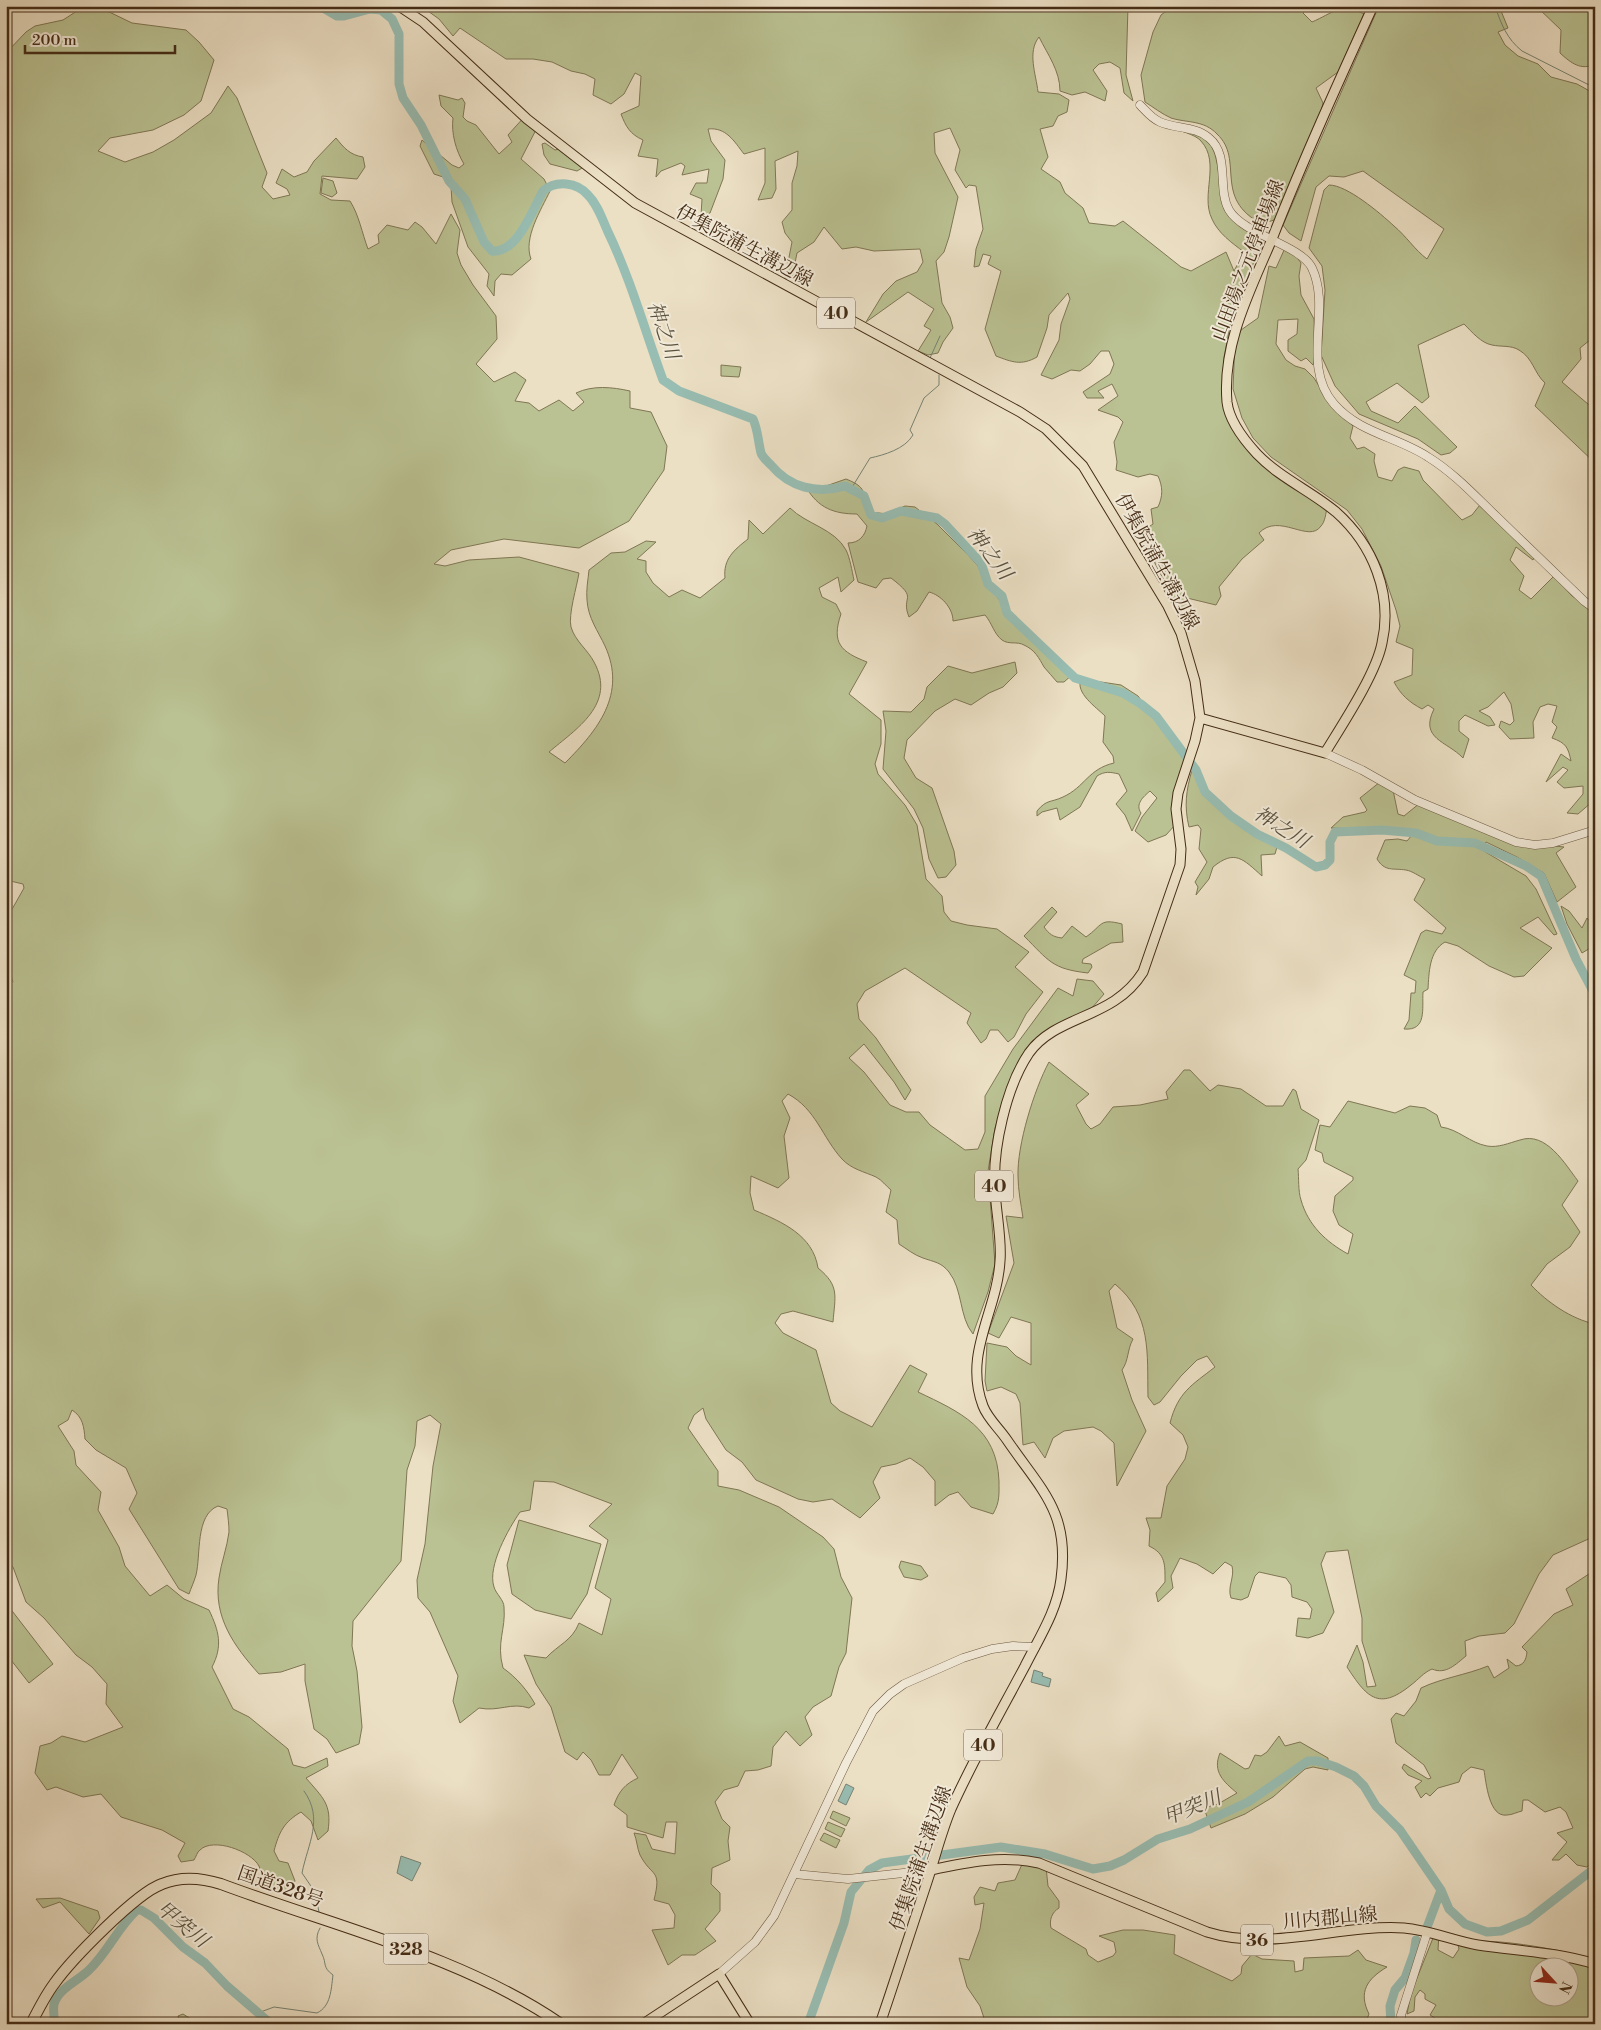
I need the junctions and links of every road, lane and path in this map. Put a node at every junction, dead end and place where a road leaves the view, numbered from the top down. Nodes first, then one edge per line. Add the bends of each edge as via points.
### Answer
1 (399, 6) edge
2 (1373, 6) edge
3 (1140, 105) dead end
4 (1271, 240) junction
5 (1595, 609) edge
6 (1200, 718) junction
7 (1325, 753) junction
8 (1595, 830) edge
9 (1035, 1647) junction
10 (931, 1870) junction
11 (794, 1874) junction
12 (1427, 1933) junction
13 (1595, 1964) edge
14 (719, 1974) junction
15 (31, 2024) edge
16 (561, 2024) edge
17 (643, 2024) edge
18 (750, 2024) edge
19 (880, 2024) edge
20 (1402, 2024) edge

1 - 6 main road, 伊集院蒲生溝辺線 / 40 via 423,22 527,119 635,203 1046,429 1065,446 1095,483 1182,633 1196,682
2 - 4 main road, 山田湯之元停車場線
3 - 4 street via 1160,122 1198,131 1214,142 1220,158 1228,209
4 - 5 street via 1301,256 1311,266 1318,303 1318,368 1333,403 1355,423 1427,456 1453,475
4 - 7 main road, 山田湯之元停車場線 via 1228,353 1228,405 1250,447 1268,466 1335,511 1353,529 1376,566 1384,602 1384,629 1379,655
6 - 7 main road
6 - 9 main road, 伊集院蒲生溝辺線 / 40 via 1178,793 1180,864 1143,972 1117,1000 1058,1029 1030,1052 1013,1090 995,1153 1000,1261 988,1315 978,1342 978,1378 983,1406 1050,1499 1059,1526 1062,1562 1059,1588 1049,1621
7 - 8 street via 1415,800 1516,842 1553,844
9 - 10 main road, 伊集院蒲生溝辺線 / 40 via 960,1789
9 - 11 street via 992,1649 920,1676 890,1694 864,1725
10 - 11 street via 848,1879
10 - 12 main road, 川内郡山線 / 36 via 976,1860 1019,1858 1075,1876 1207,1932 1230,1938 1256,1940 1405,1928
10 - 19 main road, 伊集院蒲生溝辺線 / 40
11 - 14 street via 764,1930
12 - 13 main road, 川内郡山線 / 36
12 - 20 street via 1401,2015
14 - 17 main road
14 - 18 main road
15 - 16 highway, 国道328号 / 328 via 54,1983 128,1906 160,1884 191,1878 221,1884 444,1963 517,1996

